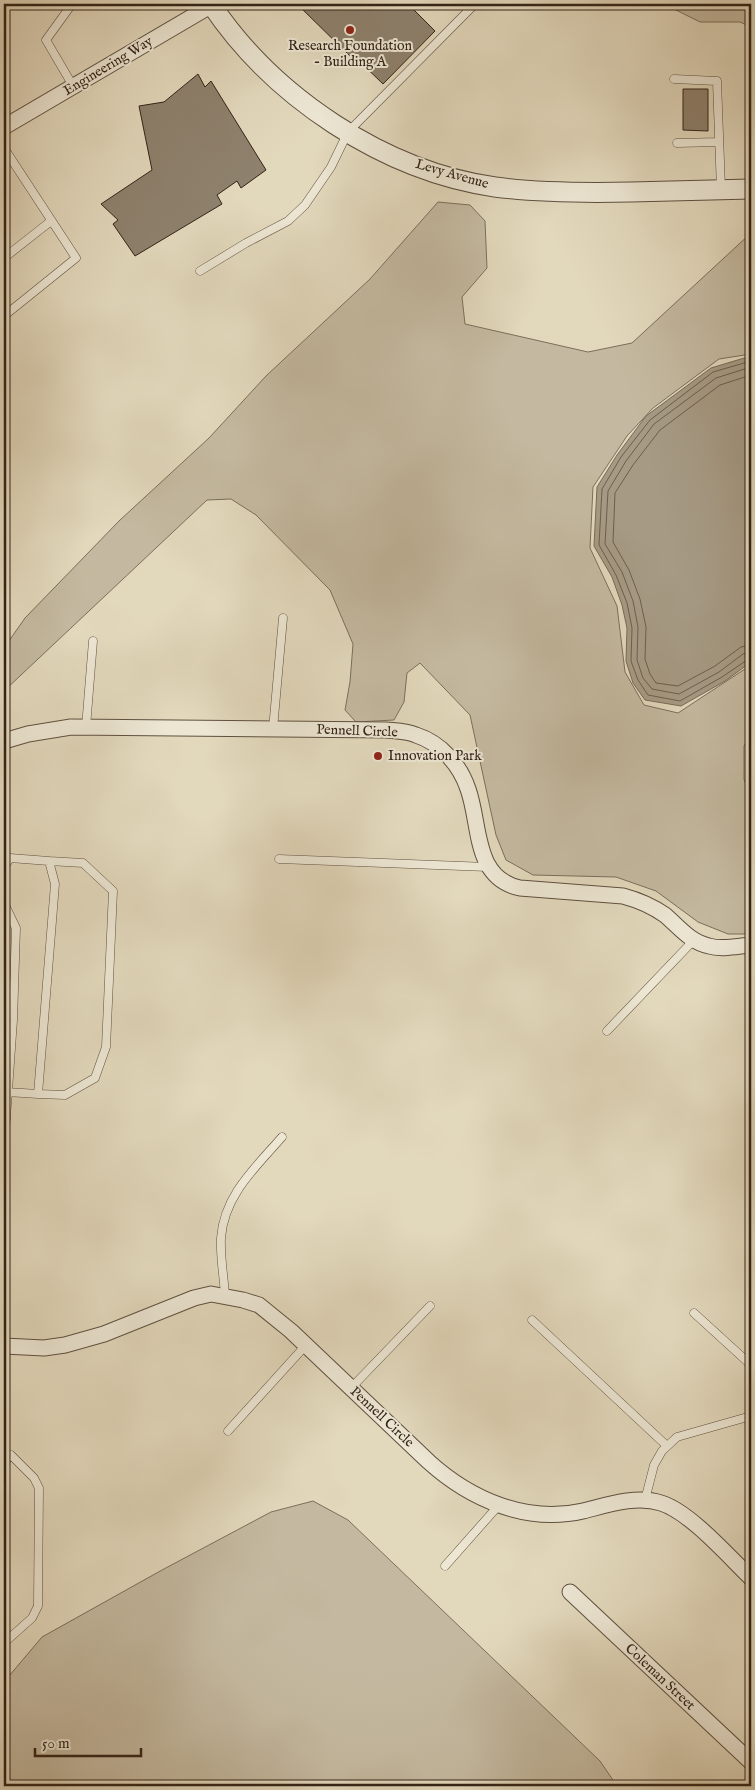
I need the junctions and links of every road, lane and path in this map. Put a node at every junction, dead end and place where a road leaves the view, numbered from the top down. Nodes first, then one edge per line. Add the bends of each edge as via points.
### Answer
1 (72, 4) edge
2 (211, 4) edge
3 (475, 4) edge
4 (674, 79) dead end
5 (73, 86) junction
6 (4, 127) edge
7 (348, 132) junction
8 (719, 142) junction
9 (677, 143) dead end
10 (4, 148) edge
11 (721, 190) junction
12 (751, 190) edge
13 (51, 221) junction
14 (4, 258) edge
15 (200, 270) dead end
16 (4, 316) edge
17 (283, 618) dead end
18 (93, 641) dead end
19 (86, 728) junction
20 (273, 729) junction
21 (4, 742) edge
22 (279, 860) dead end
23 (50, 861) junction
24 (488, 867) junction
25 (4, 868) edge
26 (4, 903) edge
27 (693, 941) junction
28 (751, 945) edge
29 (606, 1031) dead end
30 (7, 1092) junction
31 (38, 1094) junction
32 (282, 1137) dead end
33 (4, 1146) edge
34 (226, 1296) junction
35 (430, 1306) dead end
36 (694, 1313) dead end
37 (532, 1320) dead end
38 (306, 1345) junction
39 (4, 1346) edge
40 (751, 1365) edge
41 (352, 1388) junction
42 (751, 1416) edge
43 (228, 1431) dead end
44 (667, 1446) junction
45 (4, 1462) edge
46 (645, 1500) junction
47 (499, 1505) junction
48 (444, 1566) dead end
49 (751, 1578) edge
50 (570, 1592) dead end
51 (4, 1644) edge
52 (751, 1762) edge

1 - 5 lane via 46,40
2 - 5 street, Engineering Way
2 - 7 street, Levy Avenue via 238,40 294,96
3 - 7 lane
4 - 8 lane via 717,81
5 - 6 street, Engineering Way
7 - 11 street, Levy Avenue via 422,168 494,187 552,193
7 - 15 lane via 331,167 305,206 288,221
8 - 9 lane
8 - 11 lane
10 - 13 lane
11 - 12 street, Levy Avenue
13 - 14 lane
13 - 16 lane via 76,258
17 - 20 lane
18 - 19 lane
19 - 20 street, Pennell Circle
19 - 21 street, Pennell Circle via 48,730
20 - 24 street, Pennell Circle via 386,730 417,735 430,742 442,750 462,775
22 - 24 lane
23 - 25 lane via 10,858
23 - 31 lane via 54,884
23 - 31 lane via 83,863 113,891 106,1046 95,1078 65,1095
24 - 27 street, Pennell Circle via 501,882 510,886 634,899 655,908
26 - 30 lane via 16,928
27 - 28 street, Pennell Circle via 719,948
27 - 29 lane
30 - 31 lane
30 - 33 lane
32 - 34 lane via 240,1186 228,1207 221,1238
34 - 38 street, Pennell Circle via 259,1305
34 - 39 street, Pennell Circle via 211,1294 194,1298 104,1334 65,1345 44,1348
35 - 41 lane
36 - 40 lane
37 - 44 lane
38 - 41 street, Pennell Circle
38 - 43 lane
41 - 47 street, Pennell Circle via 445,1476 463,1489
42 - 44 lane via 677,1437
44 - 46 lane via 654,1465
45 - 51 lane via 11,1455 34,1478 39,1488 38,1606 32,1618
46 - 47 street, Pennell Circle via 560,1514 524,1512
46 - 49 street, Pennell Circle via 660,1502 687,1517
47 - 48 lane
50 - 52 street, Coleman Street

